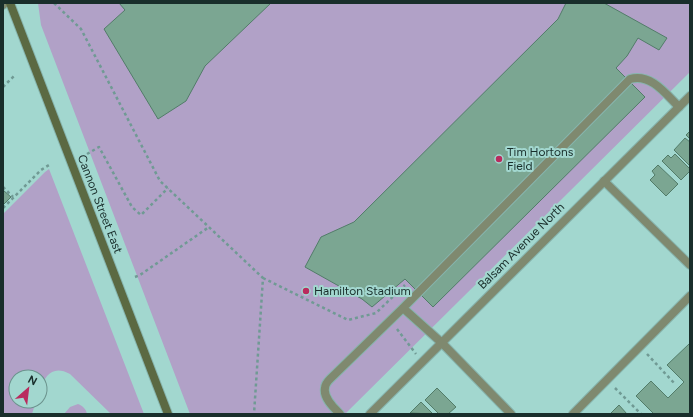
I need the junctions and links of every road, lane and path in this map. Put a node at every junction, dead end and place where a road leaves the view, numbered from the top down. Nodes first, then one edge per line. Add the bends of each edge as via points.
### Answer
1 (5, 3) edge
2 (10, 3) edge
3 (54, 3) edge
4 (3, 5) edge
5 (15, 75) dead end
6 (3, 87) edge
7 (690, 96) edge
8 (679, 107) junction
9 (87, 154) dead end
10 (49, 165) dead end
11 (604, 181) junction
12 (3, 187) edge
13 (168, 188) junction
14 (14, 197) junction
15 (3, 208) edge
16 (209, 227) junction
17 (690, 265) edge
18 (135, 277) dead end
19 (263, 278) junction
20 (405, 285) dead end
21 (690, 296) edge
22 (403, 308) junction
23 (376, 312) junction
24 (388, 322) junction
25 (442, 343) junction
26 (640, 346) junction
27 (423, 361) junction
28 (607, 380) junction
29 (675, 384) dead end
30 (168, 414) edge
31 (254, 414) edge
32 (340, 414) edge
33 (370, 414) edge
34 (511, 414) edge
35 (573, 414) edge
36 (641, 414) edge

1 - 4 street
2 - 30 main road, Cannon Street East
3 - 13 path via 81,29 160,181
5 - 6 path
7 - 8 street, Balsam Avenue North
8 - 11 street, Balsam Avenue North
8 - 22 street via 649,79 630,79
9 - 13 path via 99,147 132,207 141,215
10 - 14 path
11 - 17 street
11 - 25 street, Balsam Avenue North
12 - 14 path
13 - 16 path
14 - 15 path
16 - 18 path
16 - 19 path
19 - 23 path via 348,320
19 - 31 path
20 - 23 path
21 - 26 street
22 - 24 street
22 - 25 street
23 - 24 path
24 - 27 path
24 - 32 street via 330,379 325,388 326,397
25 - 27 street, Balsam Avenue North
25 - 34 street
26 - 28 street
26 - 29 path
27 - 33 street, Balsam Avenue North
28 - 35 street
28 - 36 path

